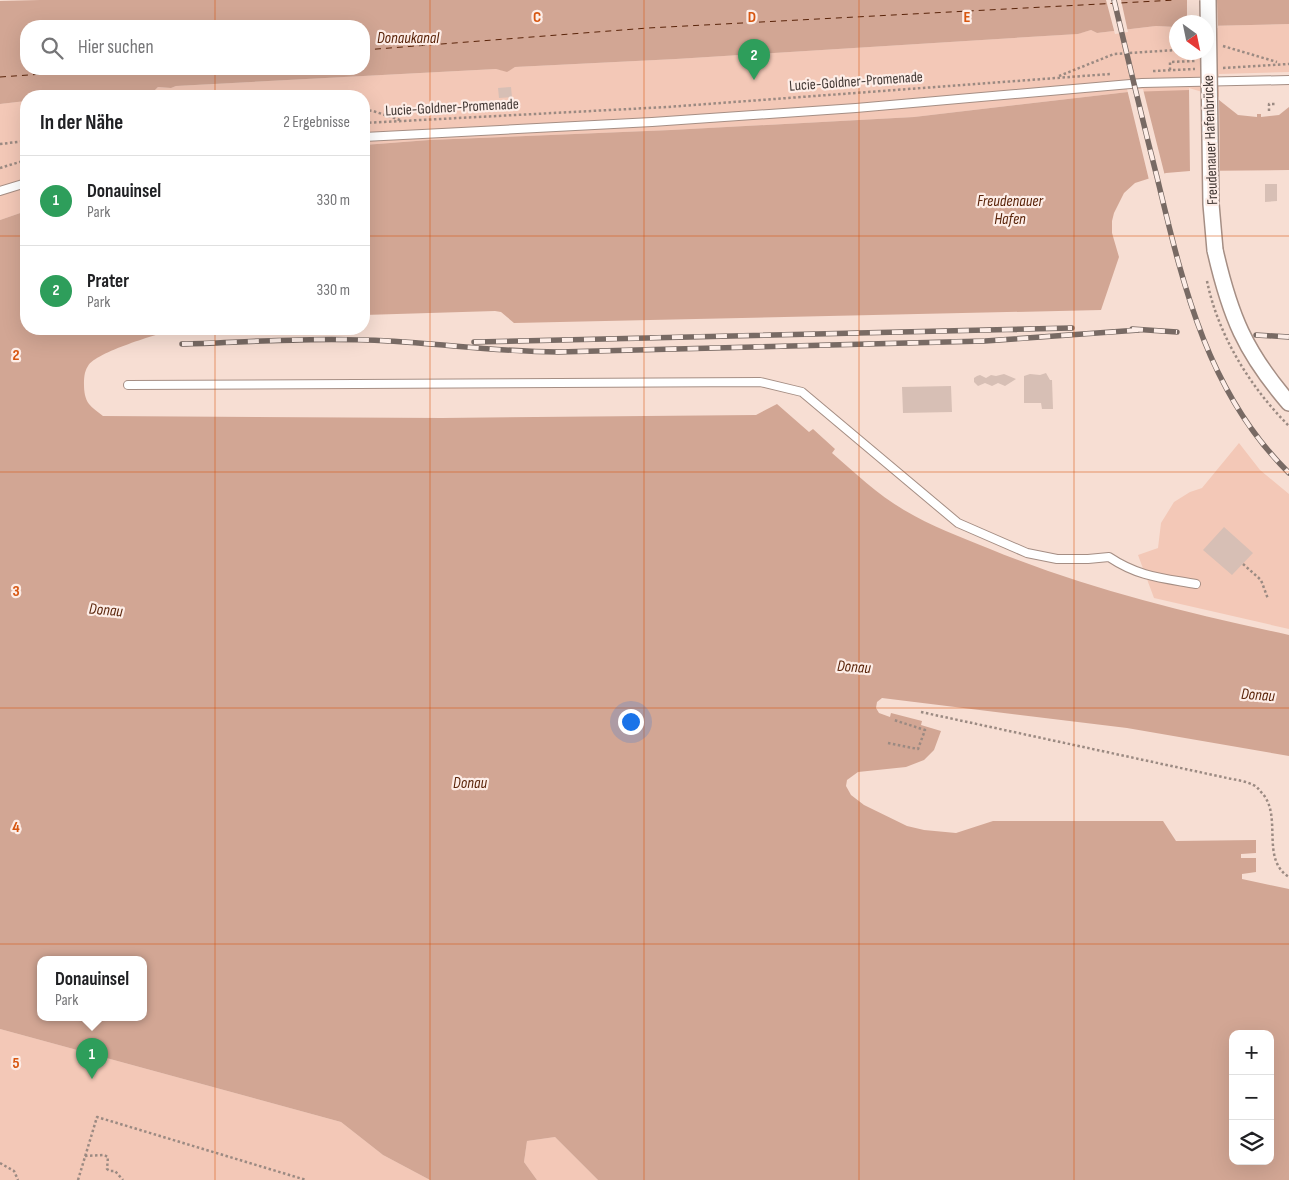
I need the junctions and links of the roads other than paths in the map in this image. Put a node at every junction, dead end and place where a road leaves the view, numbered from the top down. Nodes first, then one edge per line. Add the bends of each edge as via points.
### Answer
1 (1208, 0) edge
2 (1289, 80) edge
3 (370, 137) edge
4 (20, 185) edge
5 (0, 191) edge
6 (128, 384) dead end
7 (1289, 403) edge
8 (1196, 584) dead end

1 - 7 street, Freudenauer Hafenbrücke, bridge via 1211,204 1215,250 1228,302 1245,342
2 - 3 lane via 1142,83 895,105
4 - 5 lane
6 - 8 lane via 760,382 802,392 958,523 1027,554 1057,559 1109,557 1125,568 1147,576

